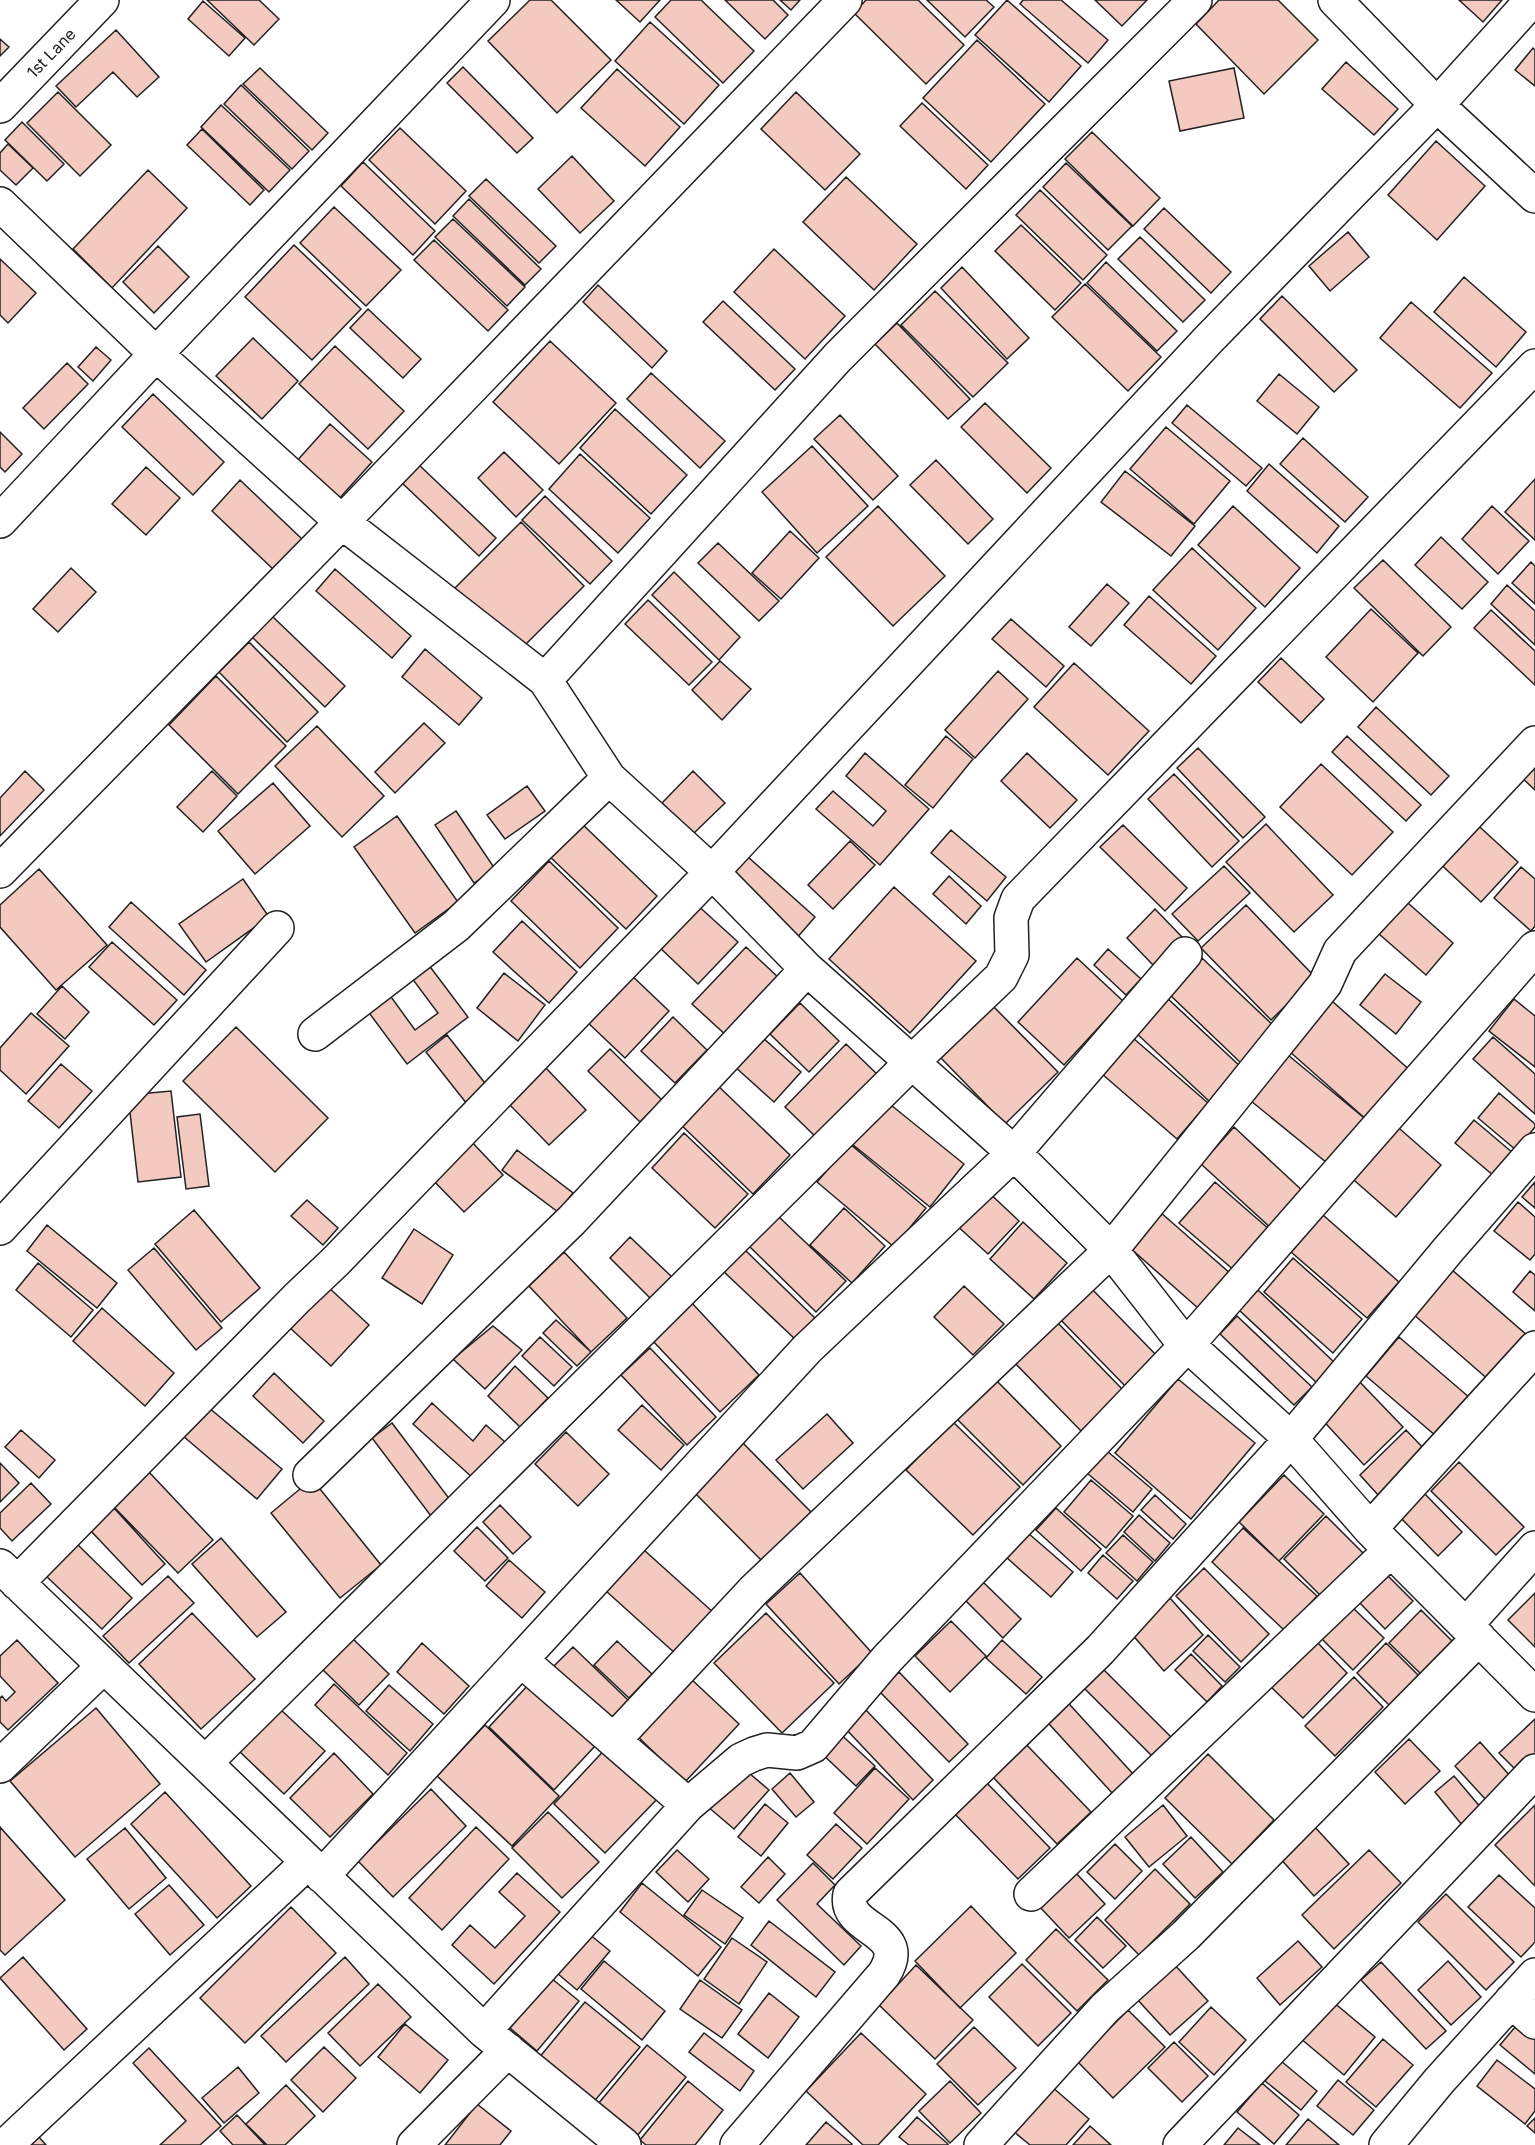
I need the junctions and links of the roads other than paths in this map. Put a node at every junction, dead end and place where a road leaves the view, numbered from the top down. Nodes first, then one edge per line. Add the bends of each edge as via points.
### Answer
1 (102, 0) edge
2 (493, 0) edge
3 (845, 0) edge
4 (1195, 0) edge
5 (1335, 0) edge
6 (1532, 0) edge
7 (1437, 105) junction
8 (0, 106) edge
9 (1535, 196) edge
10 (0, 204) edge
11 (156, 354) junction
12 (1535, 366) edge
13 (0, 521) edge
14 (342, 522) junction
15 (545, 680) junction
16 (1535, 743) edge
17 (609, 778) junction
18 (0, 871) edge
19 (712, 872) junction
20 (277, 928) dead end
21 (1535, 948) edge
22 (1185, 954) dead end
23 (807, 969) junction
24 (315, 1034) dead end
25 (911, 1063) junction
26 (1535, 1150) edge
27 (1014, 1153) junction
28 (0, 1228) edge
29 (1111, 1250) junction
30 (1187, 1345) junction
31 (1535, 1348) edge
32 (1291, 1439) junction
33 (310, 1475) dead end
34 (1380, 1539) junction
35 (1535, 1548) edge
36 (9, 1574) edge
37 (1472, 1632) junction
38 (521, 1660) junction
39 (104, 1666) junction
40 (1535, 1695) edge
41 (614, 1740) junction
42 (205, 1763) junction
43 (0, 1766) edge
44 (1535, 1771) edge
45 (688, 1805) junction
46 (315, 1869) junction
47 (1031, 1894) dead end
48 (1535, 1975) edge
49 (1523, 2011) edge
50 (496, 2041) junction
51 (6, 2145) edge
52 (414, 2145) edge
53 (624, 2145) edge
54 (737, 2145) edge
55 (981, 2145) edge
56 (1180, 2145) edge
57 (1386, 2145) edge

1 - 8 street, 1st Lane
2 - 11 street
3 - 14 street
4 - 15 street via 838,357
5 - 7 street
6 - 7 street
7 - 9 street
7 - 19 street via 1209,339
10 - 11 street
11 - 13 street
11 - 14 street
12 - 25 street via 1018,899 1011,918 1012,956 1001,977
14 - 15 street
14 - 18 street
15 - 17 street
16 - 29 street via 1340,951 1325,984
17 - 19 street
17 - 24 street via 456,926
19 - 23 street
19 - 36 street via 335,1262
20 - 28 street
21 - 30 street
22 - 27 street
23 - 25 street
23 - 33 street via 572,1220
25 - 27 street
25 - 42 street
26 - 32 street
27 - 29 street
27 - 38 street via 807,1349
29 - 30 street
29 - 41 street via 754,1590
30 - 32 street
30 - 45 street via 887,1659 813,1746 797,1753 767,1750 741,1760
31 - 34 street
32 - 34 street
32 - 54 street via 1100,1650 849,1894 853,1914 886,1940 892,1953 891,1964
34 - 37 street
34 - 47 street
35 - 37 street
36 - 39 street
37 - 40 street
37 - 55 street via 1185,1935 1105,2008
38 - 41 street
38 - 46 street
39 - 42 street
39 - 43 street
41 - 45 street
42 - 46 street
44 - 56 street
45 - 50 street
46 - 50 street
46 - 51 street
48 - 49 street
49 - 57 street via 1439,2081
50 - 52 street
50 - 53 street

